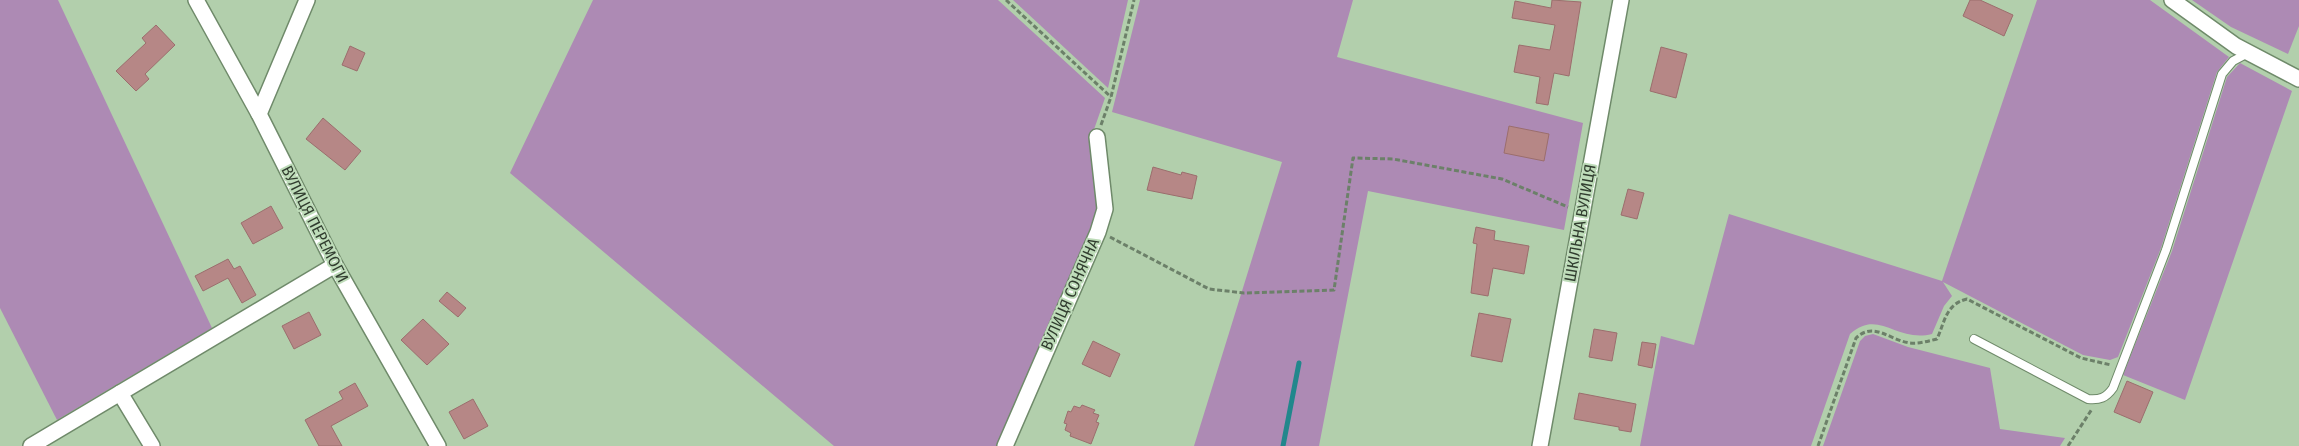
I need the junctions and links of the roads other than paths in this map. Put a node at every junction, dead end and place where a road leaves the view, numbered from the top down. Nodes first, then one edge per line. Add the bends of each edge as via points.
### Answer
1 (196, 0) edge
2 (307, 0) edge
3 (1621, 0) edge
4 (2172, 0) edge
5 (2248, 53) junction
6 (2299, 79) edge
7 (259, 114) junction
8 (1097, 137) road end
9 (335, 265) junction
10 (1974, 339) dead end
11 (120, 393) junction
12 (31, 446) edge
13 (152, 446) edge
14 (438, 446) edge
15 (1005, 446) edge
16 (1540, 446) edge

1 - 7 street, ВУЛИЦЯ ПЕРЕМОГИ
2 - 7 street
3 - 16 street, ШКІЛЬНА ВУЛИЦЯ
4 - 5 street
5 - 6 street
5 - 10 lane via 2233,61 2222,74 2166,250 2107,397 2088,399
7 - 9 street, ВУЛИЦЯ ПЕРЕМОГИ
8 - 15 street, ВУЛИЦЯ СОНЯЧНА via 1105,209
9 - 11 street
9 - 14 street, ВУЛИЦЯ ПЕРЕМОГИ
11 - 12 street
11 - 13 street

